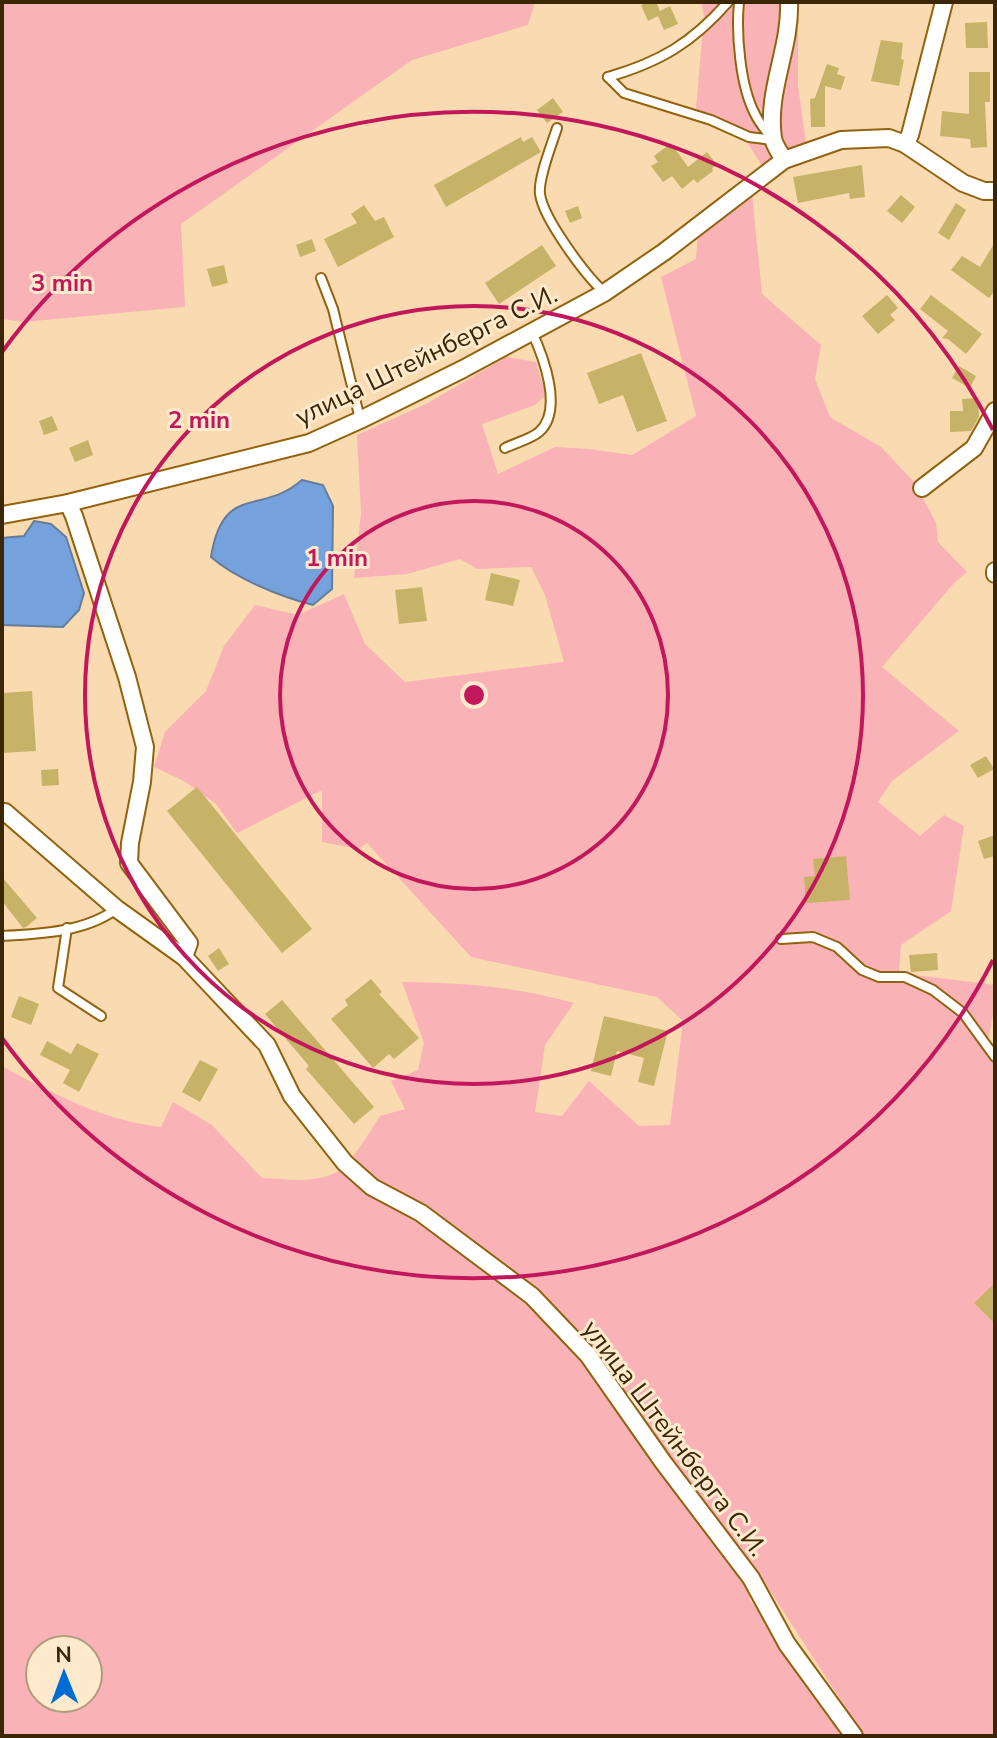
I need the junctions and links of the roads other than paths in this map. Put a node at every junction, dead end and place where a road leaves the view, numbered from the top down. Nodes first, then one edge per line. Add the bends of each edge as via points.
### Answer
1 (728, 2) edge
2 (739, 2) edge
3 (789, 2) edge
4 (944, 2) edge
5 (557, 128) dead end
6 (773, 140) junction
7 (905, 144) junction
8 (784, 160) junction
9 (995, 191) edge
10 (321, 278) dead end
11 (604, 293) junction
12 (531, 331) junction
13 (995, 411) edge
14 (360, 420) junction
15 (505, 448) dead end
16 (922, 488) dead end
17 (68, 503) junction
18 (2, 515) edge
19 (5, 812) dead end
20 (117, 909) junction
21 (67, 928) junction
22 (2, 936) edge
23 (781, 939) dead end
24 (184, 957) junction
25 (101, 1016) dead end
26 (995, 1057) edge
27 (854, 1736) edge

1 - 6 lane via 672,52 608,77 624,93 749,137
2 - 6 lane via 736,30 745,82 754,113
3 - 6 street via 790,25 773,101
4 - 7 street
5 - 11 lane via 539,191 545,213
6 - 8 street
7 - 8 street, улица Штейнберга С.И. via 880,137 841,140
7 - 9 street via 963,183
8 - 11 street, улица Штейнберга С.И.
10 - 14 lane
11 - 12 street, улица Штейнберга С.И.
12 - 14 street, улица Штейнберга С.И.
12 - 15 lane via 545,360 552,411 540,432
13 - 16 street via 974,448
14 - 17 street, улица Штейнберга С.И. via 309,443
17 - 18 street, улица Штейнберга С.И.
17 - 24 street via 145,747 129,863 189,943
19 - 20 street, улица Штейнберга С.И.
20 - 21 lane
20 - 24 street, улица Штейнберга С.И.
21 - 22 lane
21 - 25 lane via 58,988
23 - 26 lane via 813,937 837,947 862,970 879,977 905,977 933,990 963,1013
24 - 27 street, улица Штейнберга С.И. via 267,1045 292,1096 345,1163 532,1296 588,1355 751,1578 787,1644

